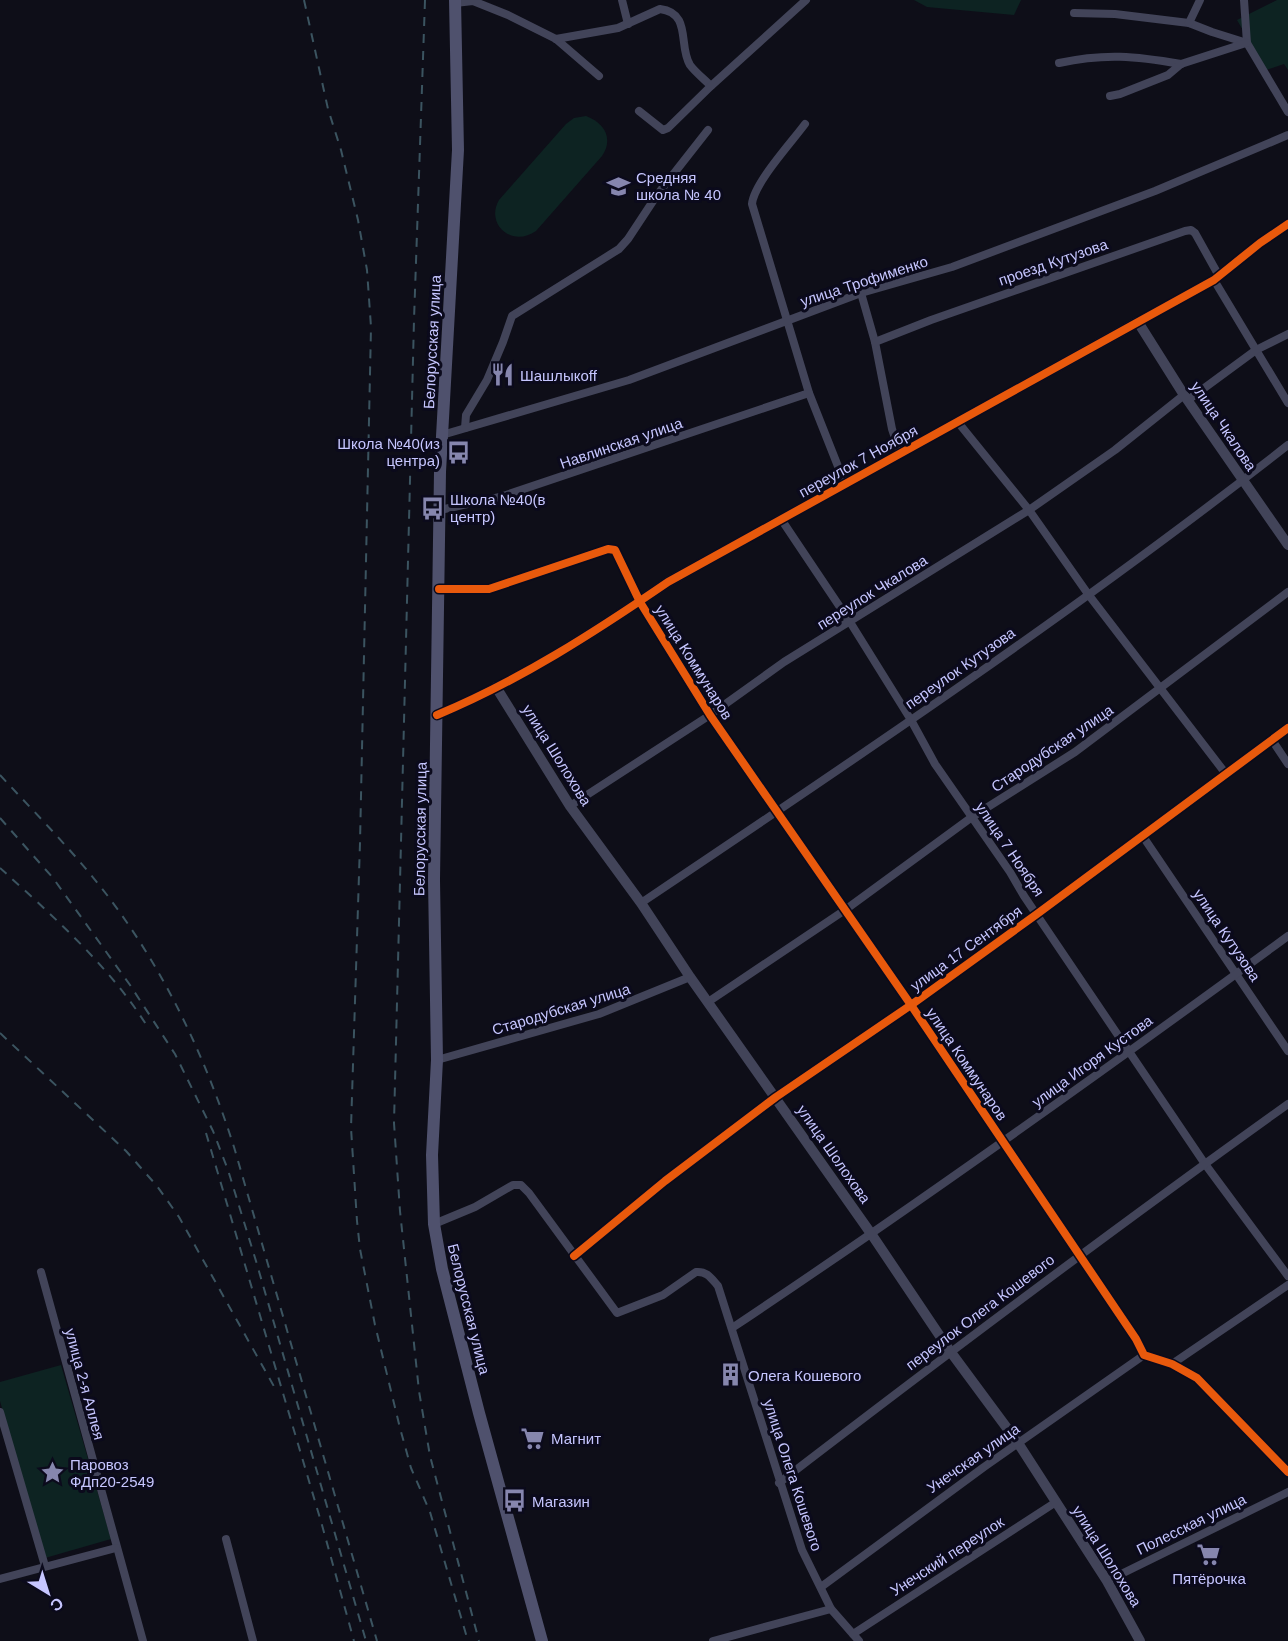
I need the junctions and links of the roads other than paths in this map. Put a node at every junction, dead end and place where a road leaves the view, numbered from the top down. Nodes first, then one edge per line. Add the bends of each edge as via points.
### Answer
1 (622, 0) edge
2 (806, 0) edge
3 (1200, 0) edge
4 (1245, 0) edge
5 (455, 2) edge
6 (1074, 13) dead end
7 (1190, 23) junction
8 (628, 24) junction
9 (556, 39) junction
10 (1246, 43) junction
11 (1059, 63) dead end
12 (1180, 64) junction
13 (599, 76) dead end
14 (711, 86) junction
15 (1110, 96) dead end
16 (639, 111) dead end
17 (1288, 112) edge
18 (805, 124) dead end
19 (708, 130) dead end
20 (1288, 135) edge
21 (1288, 224) edge
22 (1217, 278) junction
23 (861, 293) junction
24 (786, 322) junction
25 (1138, 322) junction
26 (1288, 334) edge
27 (875, 342) junction
28 (1256, 350) junction
29 (809, 393) junction
30 (1186, 397) junction
31 (1288, 403) edge
32 (957, 421) junction
33 (465, 428) junction
34 (442, 435) junction
35 (1288, 445) edge
36 (900, 453) junction
37 (1242, 481) junction
38 (845, 484) junction
39 (440, 510) junction
40 (1029, 510) junction
41 (781, 519) junction
42 (1288, 545) edge
43 (439, 589) junction
44 (1288, 592) edge
45 (1088, 594) junction
46 (640, 602) junction
47 (850, 622) junction
48 (496, 687) junction
49 (1161, 688) junction
50 (437, 715) junction
51 (710, 715) junction
52 (911, 720) junction
53 (1288, 728) edge
54 (1272, 740) junction
55 (1288, 764) edge
56 (1226, 774) junction
57 (570, 806) junction
58 (776, 812) junction
59 (972, 817) junction
60 (1142, 835) junction
61 (641, 903) junction
62 (844, 910) junction
63 (1037, 914) junction
64 (1288, 936) edge
65 (1237, 973) junction
66 (690, 977) junction
67 (708, 1002) junction
68 (911, 1005) junction
69 (1130, 1051) junction
70 (1288, 1051) edge
71 (437, 1060) junction
72 (776, 1097) junction
73 (1288, 1104) edge
74 (1003, 1143) junction
75 (1205, 1164) junction
76 (434, 1224) junction
77 (872, 1234) junction
78 (1079, 1254) junction
79 (574, 1256) junction
80 (41, 1272) dead end
81 (1288, 1276) edge
82 (1288, 1285) edge
83 (732, 1328) junction
84 (950, 1351) junction
85 (1144, 1354) junction
86 (1172, 1364) junction
87 (0, 1412) edge
88 (1018, 1443) junction
89 (1288, 1472) edge
90 (779, 1483) junction
91 (1288, 1492) edge
92 (1056, 1502) junction
93 (226, 1539) dead end
94 (116, 1548) junction
95 (45, 1566) junction
96 (0, 1578) edge
97 (1107, 1581) junction
98 (820, 1587) junction
99 (831, 1608) junction
100 (856, 1637) edge
101 (143, 1641) edge
102 (253, 1641) edge
103 (542, 1641) edge
104 (713, 1641) edge
105 (1140, 1641) edge

1 - 8 street
2 - 14 street
3 - 7 street
4 - 10 street
5 - 9 street, Белорусская улица via 473,1
5 - 34 main road, Белорусская улица via 458,150
6 - 7 street
7 - 10 street
8 - 9 street
8 - 14 street via 660,9 672,12 682,26 689,63
9 - 13 street, Белорусская улица
10 - 12 street
10 - 17 street
11 - 12 street via 1089,56 1127,56
12 - 15 street via 1168,75
14 - 16 street via 665,130
18 - 24 street via 767,172 752,201
19 - 33 street via 619,249 512,316 486,380 465,415
20 - 23 street, улица Трофименко via 1155,191 963,263
21 - 22 street, переулок 7 Ноября
22 - 25 street, переулок 7 Ноября
22 - 27 street, проезд Кутузова via 1195,233 1185,231
22 - 28 street, проезд Кутузова
23 - 24 street, улица Трофименко
23 - 27 street
24 - 29 street
24 - 33 street, улица Трофименко via 629,380
25 - 30 street, улица Чкалова
25 - 32 street, переулок 7 Ноября
26 - 28 street, переулок Чкалова
27 - 36 street
28 - 30 street, переулок Чкалова
28 - 31 street, проезд Кутузова
29 - 38 street
29 - 39 street, Навлинская улица via 500,497
30 - 37 street, улица Чкалова
30 - 40 street, переулок Чкалова
32 - 36 street, переулок 7 Ноября
32 - 40 street
33 - 34 street, улица Трофименко
34 - 39 main road, Белорусская улица
35 - 37 street, переулок Кутузова
36 - 38 street, переулок 7 Ноября
37 - 42 street, улица Чкалова
37 - 45 street, переулок Кутузова
38 - 41 street, переулок 7 Ноября
39 - 43 main road, Белорусская улица
40 - 45 street
40 - 47 street, переулок Чкалова
41 - 46 street, переулок 7 Ноября
41 - 47 street, улица 7 Ноября
43 - 46 street, улица Коммунаров via 489,589 612,549 617,552
43 - 50 main road, Белорусская улица
44 - 49 street, Стародубская улица
45 - 49 street
45 - 52 street, переулок Кутузова
46 - 48 street, переулок 7 Ноября
46 - 51 street, улица Коммунаров
47 - 51 street, переулок Чкалова via 784,662
47 - 52 street, улица 7 Ноября
48 - 50 street, переулок 7 Ноября
48 - 57 street, улица Шолохова
49 - 56 street
49 - 59 street, Стародубская улица via 1075,752
50 - 71 main road, Белорусская улица
51 - 57 street, переулок Чкалова
51 - 58 street, улица Коммунаров
52 - 58 street, переулок Кутузова
52 - 59 street, улица 7 Ноября via 935,764
53 - 54 street, улица 17 Сентября
54 - 55 street
54 - 56 street, улица 17 Сентября
56 - 60 street, улица 17 Сентября
57 - 61 street, улица Шолохова
58 - 61 street, переулок Кутузова
58 - 62 street, улица Коммунаров
59 - 62 street, Стародубская улица
59 - 63 street, улица 7 Ноября
60 - 63 street, улица 17 Сентября
60 - 65 street, улица Кутузова
61 - 66 street, улица Шолохова
62 - 67 street, Стародубская улица
62 - 68 street, улица Коммунаров
63 - 68 street, улица 17 Сентября
63 - 69 street, улица 7 Ноября
64 - 65 street, улица Игоря Кустова
65 - 69 street, улица Игоря Кустова
65 - 70 street, улица Кутузова
66 - 67 street, улица Шолохова
66 - 71 street, Стародубская улица via 599,1014
67 - 72 street, улица Шолохова
68 - 72 street, улица 17 Сентября
68 - 74 street, улица Коммунаров
69 - 74 street, улица Игоря Кустова
69 - 75 street, улица 7 Ноября
71 - 76 main road, Белорусская улица via 432,1155
72 - 77 street, улица Шолохова
72 - 79 street, улица 17 Сентября
73 - 75 street, переулок Олега Кошевого
74 - 77 street, улица Игоря Кустова
74 - 78 street, улица Коммунаров
75 - 78 street, переулок Олега Кошевого
75 - 81 street, улица 7 Ноября
76 - 79 street, улица Олега Кошевого via 513,1185 521,1185
76 - 103 main road, Белорусская улица via 479,1413
77 - 83 street, улица Игоря Кустова
77 - 84 street, улица Шолохова
78 - 84 street, переулок Олега Кошевого
78 - 85 street, улица Коммунаров
79 - 83 street, улица Олега Кошевого via 617,1313 663,1295 702,1271 718,1286
80 - 94 street, улица 2-я Аллея
82 - 86 street
83 - 90 street, улица Олега Кошевого
84 - 88 street, улица Шолохова
84 - 90 street, переулок Олега Кошевого
85 - 86 street
85 - 88 street, Унечская улица
86 - 89 street via 1197,1378
87 - 95 street
88 - 92 street, улица Шолохова
88 - 98 street, Унечская улица
90 - 98 street, улица Олега Кошевого via 802,1550
91 - 97 street, Полесская улица
92 - 97 street, улица Шолохова
92 - 100 street, Унечский переулок
93 - 102 street
94 - 95 street
94 - 101 street, улица 2-я Аллея
95 - 96 street
97 - 105 street, улица Шолохова
98 - 99 street, улица Олега Кошевого
99 - 100 street, улица Олега Кошевого
99 - 104 street

